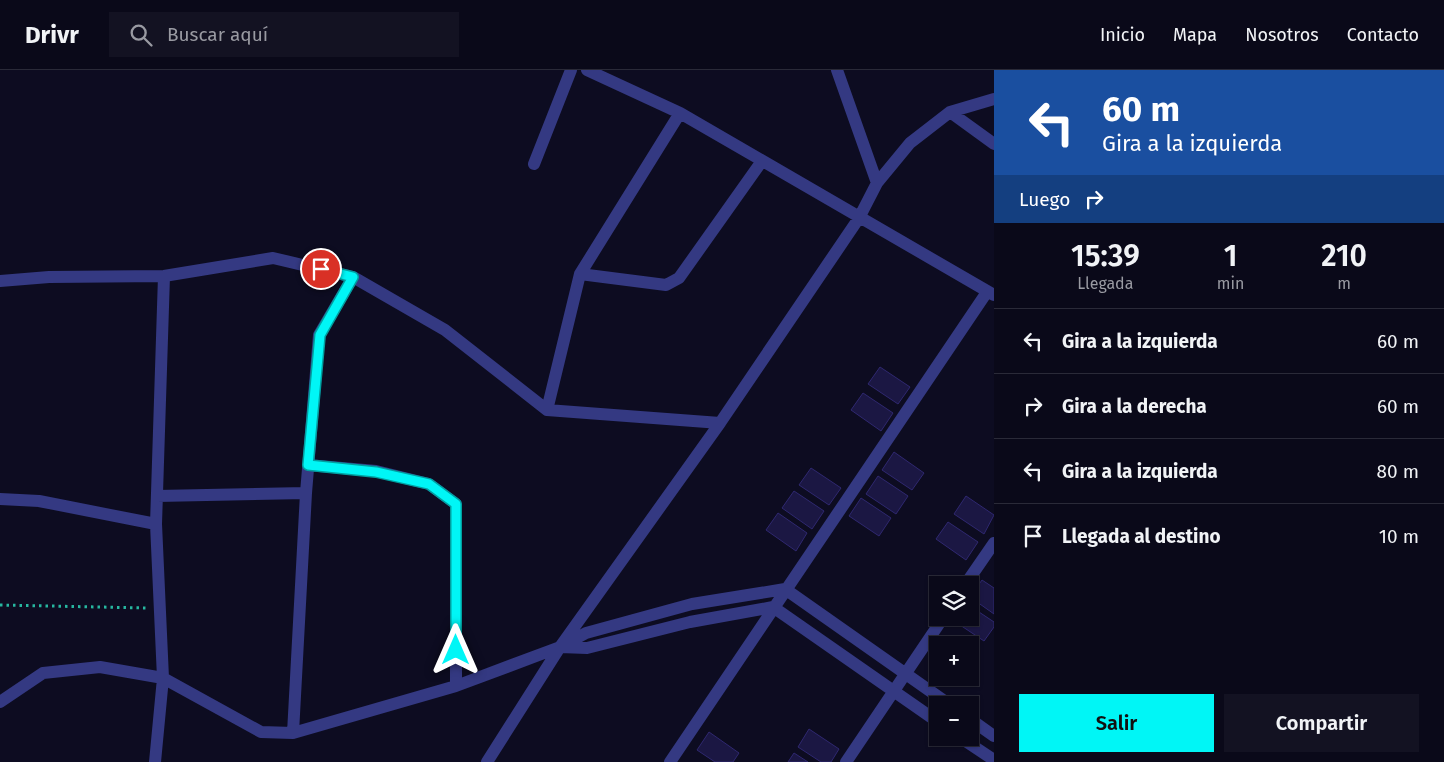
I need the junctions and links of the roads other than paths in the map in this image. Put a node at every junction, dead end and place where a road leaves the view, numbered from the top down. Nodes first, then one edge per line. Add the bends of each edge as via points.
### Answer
1 (572, 70) edge
2 (588, 70) edge
3 (837, 70) edge
4 (994, 99) edge
5 (680, 112) junction
6 (950, 112) junction
7 (994, 144) edge
8 (762, 161) junction
9 (534, 164) dead end
10 (877, 183) junction
11 (859, 218) junction
12 (580, 274) junction
13 (164, 276) junction
14 (353, 277) junction
15 (0, 281) edge
16 (991, 294) edge
17 (547, 410) junction
18 (720, 423) junction
19 (308, 465) junction
20 (306, 493) junction
21 (157, 496) junction
22 (0, 499) edge
23 (156, 524) junction
24 (994, 543) edge
25 (971, 576) edge
26 (785, 589) junction
27 (692, 604) junction
28 (773, 607) junction
29 (690, 622) junction
30 (937, 626) edge
31 (560, 647) junction
32 (904, 673) junction
33 (162, 678) junction
34 (456, 686) junction
35 (893, 691) junction
36 (937, 696) edge
37 (0, 702) edge
38 (929, 716) edge
39 (979, 725) edge
40 (293, 733) junction
41 (994, 736) edge
42 (973, 746) edge
43 (994, 760) edge
44 (155, 762) edge
45 (487, 762) edge
46 (670, 762) edge
47 (846, 762) edge

1 - 9 street
2 - 5 street
3 - 10 street
4 - 6 street
5 - 8 street
5 - 12 street
6 - 7 street
6 - 10 street via 910,143
8 - 11 street
8 - 12 street via 679,278 666,285
10 - 11 street
11 - 16 street
11 - 18 street
12 - 17 street
13 - 14 street via 273,258
13 - 15 street via 49,277
13 - 21 street
14 - 17 street via 445,330
14 - 19 street via 320,335
16 - 26 street
17 - 18 street
18 - 31 street
19 - 20 street
19 - 34 street via 376,472 429,484 456,504
20 - 21 street
20 - 40 street
21 - 23 street
22 - 23 street via 39,501
23 - 33 street
24 - 25 street
26 - 27 street
26 - 28 street
26 - 32 street
27 - 29 street
27 - 31 street via 586,633
28 - 29 street
28 - 35 street
28 - 46 street
29 - 31 street via 587,648
30 - 32 street
31 - 34 street
31 - 45 street
32 - 35 street
32 - 36 street
33 - 37 street via 100,666 43,673
33 - 40 street via 261,732
33 - 44 street
34 - 40 street
35 - 38 street
35 - 47 street
39 - 41 street
42 - 43 street

